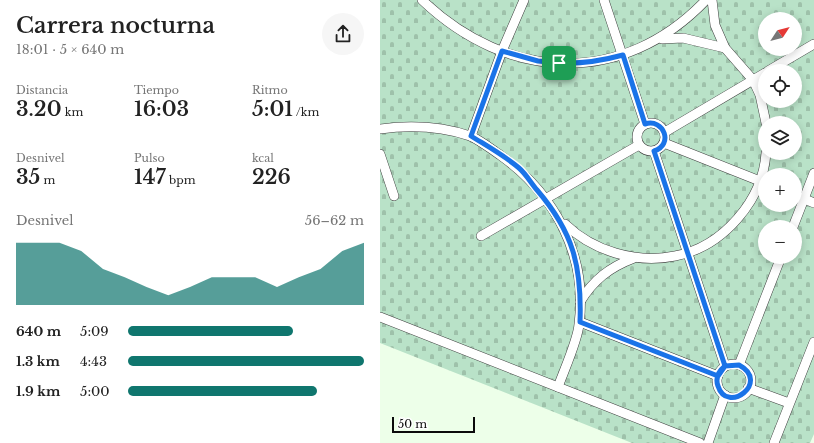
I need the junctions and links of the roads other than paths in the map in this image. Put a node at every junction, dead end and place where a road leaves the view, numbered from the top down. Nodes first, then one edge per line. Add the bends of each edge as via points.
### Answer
1 (422, 0) edge
2 (524, 0) edge
3 (604, 0) edge
4 (706, 0) edge
5 (712, 0) edge
6 (656, 41) junction
7 (814, 44) edge
8 (725, 48) junction
9 (502, 51) junction
10 (623, 55) junction
11 (780, 64) edge
12 (758, 77) edge
13 (753, 80) junction
14 (764, 116) edge
15 (645, 124) junction
16 (380, 129) edge
17 (665, 132) junction
18 (471, 136) junction
19 (664, 144) junction
20 (639, 145) junction
21 (654, 151) junction
22 (380, 154) edge
23 (814, 172) edge
24 (758, 180) edge
25 (758, 190) edge
26 (394, 196) dead end
27 (804, 199) junction
28 (546, 200) junction
29 (814, 203) edge
30 (557, 216) junction
31 (796, 220) edge
32 (481, 236) dead end
33 (687, 252) junction
34 (636, 258) junction
35 (778, 264) edge
36 (580, 302) junction
37 (380, 317) edge
38 (580, 322) junction
39 (814, 342) edge
40 (739, 365) junction
41 (725, 366) junction
42 (718, 376) junction
43 (558, 387) junction
44 (748, 388) junction
45 (725, 395) junction
46 (789, 404) junction
47 (700, 443) edge
48 (708, 443) edge
49 (774, 443) edge

1 - 9 street via 445,20
2 - 9 street
3 - 10 street
4 - 6 street via 674,30
5 - 8 street via 715,25
6 - 8 street via 683,38
6 - 10 street
7 - 11 street
8 - 13 street
9 - 10 street via 538,61 573,64
9 - 18 street
10 - 15 street
12 - 13 street
13 - 14 street via 760,95
13 - 17 street
15 - 17 street via 654,123
15 - 20 street via 637,136
16 - 18 street via 416,126
17 - 19 street
18 - 28 street via 519,169
19 - 21 street
19 - 24 street
20 - 21 street via 646,150
20 - 28 street
21 - 33 street
22 - 26 street
23 - 27 street
25 - 33 street via 742,215 718,237
27 - 29 street
27 - 31 street
28 - 30 street
28 - 32 street
30 - 34 street via 573,232 605,249
30 - 36 street via 566,229 577,262
33 - 34 street via 676,256
33 - 41 street
34 - 36 street via 606,271 587,290
35 - 40 street
36 - 38 street
37 - 43 street
38 - 42 street
38 - 43 street
39 - 46 street
40 - 41 street
40 - 44 street via 749,374
41 - 42 street
42 - 45 street via 718,385
43 - 47 street
44 - 45 street via 738,396
44 - 46 street
45 - 48 street
46 - 49 street

